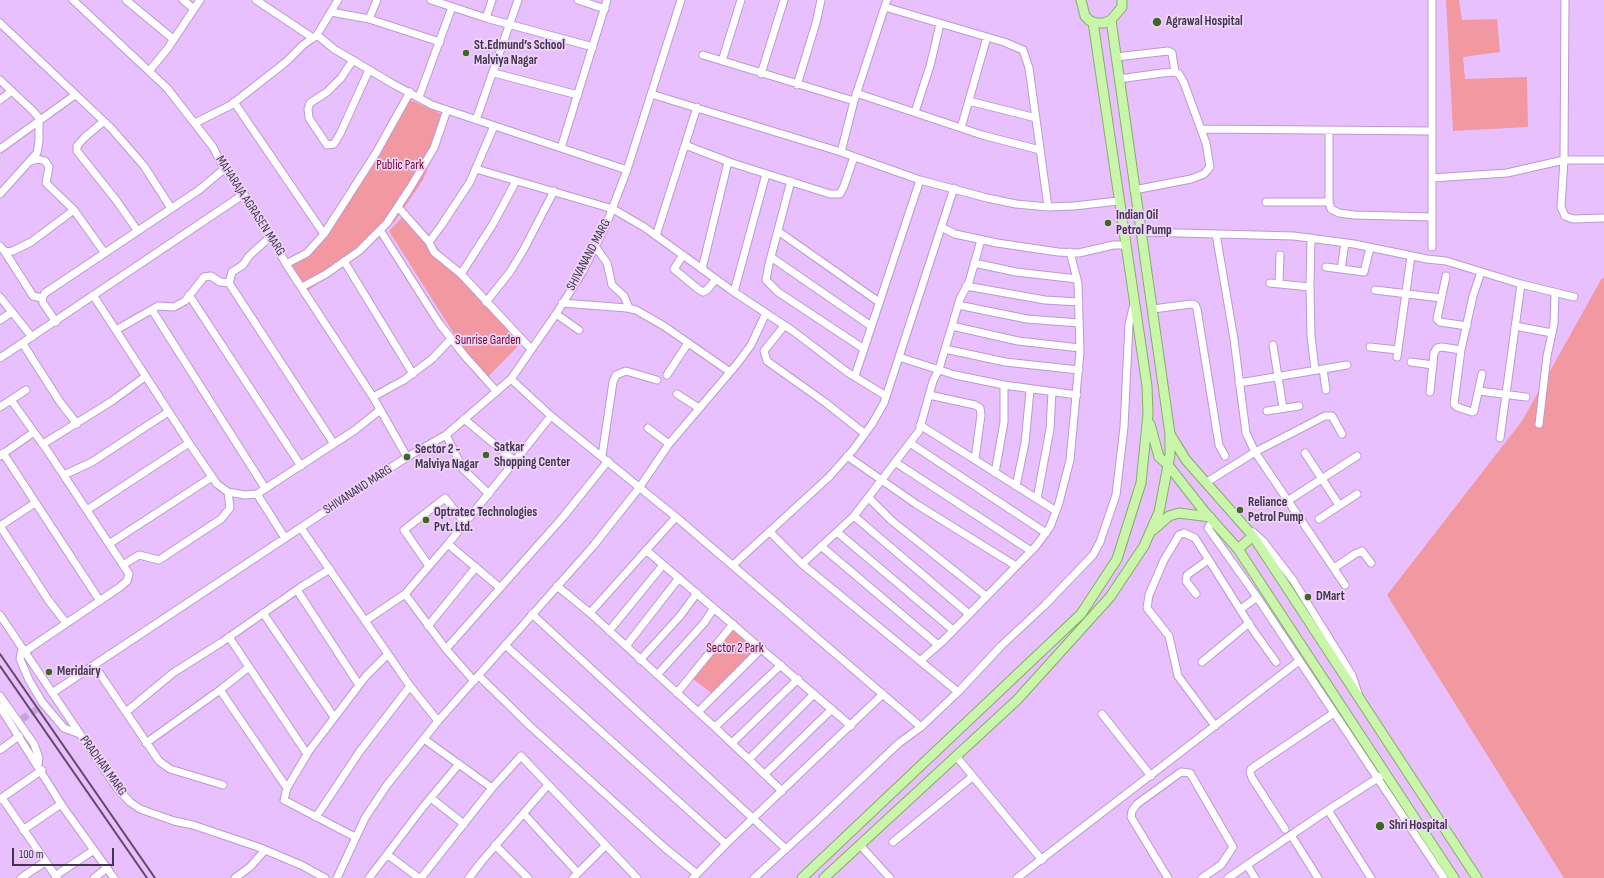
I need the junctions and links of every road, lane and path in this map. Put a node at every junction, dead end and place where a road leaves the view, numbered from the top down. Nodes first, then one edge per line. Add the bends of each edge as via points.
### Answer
1 (126, 0) edge
2 (183, 0) edge
3 (200, 0) edge
4 (256, 0) edge
5 (338, 0) edge
6 (377, 0) edge
7 (431, 0) edge
8 (492, 0) edge
9 (518, 0) edge
10 (578, 0) edge
11 (608, 0) edge
12 (681, 0) edge
13 (741, 0) edge
14 (784, 0) edge
15 (821, 0) edge
16 (1081, 0) edge
17 (1129, 0) edge
18 (1432, 0) edge
19 (1565, 0) edge
20 (76, 1) edge
21 (886, 4) edge
22 (1122, 4) edge
23 (452, 7) junction
24 (194, 9) junction
25 (605, 9) junction
26 (331, 12) junction
27 (486, 18) junction
28 (370, 19) junction
29 (1111, 20) junction
30 (1093, 22) junction
31 (0, 23) edge
32 (940, 24) junction
33 (510, 25) junction
34 (315, 37) junction
35 (987, 37) junction
36 (173, 40) junction
37 (440, 42) junction
38 (593, 47) junction
39 (703, 55) dead end
40 (1116, 57) junction
41 (353, 60) junction
42 (722, 61) junction
43 (150, 70) junction
44 (369, 70) junction
45 (1175, 72) junction
46 (494, 73) junction
47 (761, 74) junction
48 (1119, 79) junction
49 (0, 80) edge
50 (797, 84) junction
51 (12, 91) junction
52 (410, 92) junction
53 (651, 94) junction
54 (74, 95) junction
55 (578, 95) junction
56 (419, 97) junction
57 (855, 97) junction
58 (0, 100) edge
59 (969, 100) junction
60 (234, 102) junction
61 (697, 107) junction
62 (446, 110) junction
63 (915, 112) junction
64 (1036, 118) junction
65 (476, 120) junction
66 (38, 122) junction
67 (103, 122) junction
68 (195, 123) junction
69 (494, 126) junction
70 (961, 128) junction
71 (1201, 129) junction
72 (1328, 131) junction
73 (1432, 131) junction
74 (686, 145) junction
75 (561, 148) junction
76 (0, 149) edge
77 (1040, 150) junction
78 (841, 152) junction
79 (854, 157) junction
80 (1564, 160) junction
81 (1604, 160) edge
82 (29, 161) junction
83 (728, 162) junction
84 (476, 169) junction
85 (224, 170) junction
86 (627, 170) junction
87 (766, 174) junction
88 (1432, 178) junction
89 (920, 180) junction
90 (516, 181) junction
91 (792, 181) junction
92 (954, 188) junction
93 (1134, 190) junction
94 (554, 192) junction
95 (0, 194) edge
96 (244, 194) junction
97 (1118, 201) junction
98 (1266, 202) dead end
99 (1329, 202) junction
100 (398, 207) junction
101 (1048, 207) junction
102 (171, 208) junction
103 (613, 209) junction
104 (74, 210) junction
105 (1432, 217) junction
106 (1604, 218) edge
107 (941, 227) junction
108 (137, 230) junction
109 (380, 230) junction
110 (778, 231) junction
111 (1141, 232) junction
112 (324, 234) junction
113 (1216, 234) junction
114 (271, 236) junction
115 (656, 236) junction
116 (1311, 238) junction
117 (981, 240) junction
118 (429, 242) junction
119 (1345, 243) junction
120 (1125, 245) junction
121 (595, 246) junction
122 (1432, 247) dead end
123 (1370, 248) junction
124 (2, 249) edge
125 (104, 252) junction
126 (1070, 252) junction
127 (683, 255) junction
128 (1280, 255) dead end
129 (1411, 256) junction
130 (771, 257) junction
131 (344, 261) junction
132 (974, 263) junction
133 (286, 264) junction
134 (1326, 267) dead end
135 (702, 269) junction
136 (1342, 269) junction
137 (1481, 272) junction
138 (461, 274) junction
139 (1446, 276) dead end
140 (716, 279) junction
141 (1077, 279) junction
142 (229, 283) junction
143 (1270, 283) dead end
144 (1279, 284) junction
145 (1520, 284) junction
146 (966, 286) junction
147 (302, 287) junction
148 (1310, 287) junction
149 (1375, 290) dead end
150 (734, 292) junction
151 (1555, 293) junction
152 (1406, 294) junction
153 (94, 295) junction
154 (189, 295) junction
155 (0, 297) edge
156 (1574, 297) dead end
157 (42, 298) junction
158 (1441, 298) junction
159 (486, 302) junction
160 (879, 302) junction
161 (1079, 302) junction
162 (1134, 302) junction
163 (562, 303) junction
164 (958, 306) junction
165 (629, 308) junction
166 (1153, 309) junction
167 (152, 310) junction
168 (12, 312) junction
169 (766, 313) junction
170 (556, 314) junction
171 (0, 320) edge
172 (56, 322) junction
173 (1079, 323) junction
174 (784, 326) junction
175 (871, 326) junction
176 (952, 326) junction
177 (1467, 326) junction
178 (1515, 326) junction
179 (116, 330) junction
180 (580, 330) dead end
181 (1552, 333) junction
182 (32, 337) junction
183 (451, 338) junction
184 (688, 343) junction
185 (23, 344) junction
186 (1273, 345) dead end
187 (1370, 347) dead end
188 (1080, 348) junction
189 (531, 349) junction
190 (864, 349) junction
191 (946, 349) junction
192 (1461, 350) junction
193 (898, 357) junction
194 (0, 358) edge
195 (1410, 362) dead end
196 (1347, 365) dead end
197 (1433, 365) junction
198 (939, 369) junction
199 (1323, 369) junction
200 (1079, 370) junction
201 (1315, 370) junction
202 (730, 372) junction
203 (413, 374) junction
204 (1482, 374) dead end
205 (667, 375) dead end
206 (146, 376) junction
207 (855, 376) junction
208 (1279, 377) junction
209 (511, 379) junction
210 (657, 380) dead end
211 (1239, 384) junction
212 (1004, 385) junction
213 (26, 390) dead end
214 (1030, 390) junction
215 (1326, 390) dead end
216 (1479, 391) junction
217 (497, 392) junction
218 (1052, 392) junction
219 (1430, 392) dead end
220 (677, 394) dead end
221 (1505, 394) junction
222 (929, 395) junction
223 (1077, 395) junction
224 (886, 396) junction
225 (373, 397) junction
226 (1526, 397) dead end
227 (11, 400) junction
228 (1299, 406) dead end
229 (0, 407) edge
230 (699, 408) junction
231 (1283, 408) junction
232 (380, 410) junction
233 (1267, 411) dead end
234 (168, 412) junction
235 (1148, 414) junction
236 (551, 416) junction
237 (464, 419) junction
238 (77, 424) junction
239 (1539, 424) dead end
240 (920, 425) junction
241 (648, 428) dead end
242 (34, 432) junction
243 (865, 434) junction
244 (1170, 434) junction
245 (1342, 434) dead end
246 (446, 435) junction
247 (1500, 438) dead end
248 (189, 443) junction
249 (910, 443) junction
250 (43, 444) junction
251 (334, 444) junction
252 (670, 444) junction
253 (1255, 452) junction
254 (1305, 453) dead end
255 (2, 454) edge
256 (847, 456) junction
257 (1225, 456) dead end
258 (1357, 456) dead end
259 (407, 457) junction
260 (1159, 457) junction
261 (605, 459) junction
262 (975, 459) junction
263 (1169, 460) junction
264 (1186, 460) junction
265 (516, 462) junction
266 (895, 462) junction
267 (301, 466) junction
268 (1144, 468) junction
269 (995, 473) junction
270 (64, 475) junction
271 (212, 477) junction
272 (1322, 479) junction
273 (881, 480) junction
274 (1206, 482) junction
275 (1016, 486) junction
276 (265, 488) junction
277 (639, 488) junction
278 (228, 492) junction
279 (257, 494) junction
280 (489, 494) junction
281 (1357, 494) dead end
282 (869, 498) junction
283 (1037, 499) junction
284 (1289, 500) junction
285 (35, 503) junction
286 (1339, 505) junction
287 (87, 510) junction
288 (1056, 511) junction
289 (854, 516) junction
290 (676, 517) junction
291 (1211, 518) junction
292 (1319, 519) dead end
293 (465, 523) junction
294 (0, 526) edge
295 (1246, 527) junction
296 (301, 528) junction
297 (1152, 530) junction
298 (770, 532) junction
299 (837, 532) junction
300 (1046, 533) junction
301 (1253, 536) junction
302 (285, 538) junction
303 (109, 544) junction
304 (448, 544) junction
305 (821, 546) junction
306 (1238, 549) junction
307 (646, 550) junction
308 (1031, 550) junction
309 (1208, 560) junction
310 (1371, 563) dead end
311 (802, 564) junction
312 (123, 565) junction
313 (663, 565) junction
314 (733, 565) junction
315 (429, 566) junction
316 (1016, 566) junction
317 (476, 567) junction
318 (1334, 568) junction
319 (330, 570) junction
320 (679, 578) junction
321 (1345, 585) dead end
322 (557, 586) junction
323 (499, 587) junction
324 (297, 590) junction
325 (697, 593) junction
326 (405, 594) junction
327 (1196, 594) dead end
328 (986, 596) junction
329 (1257, 597) junction
330 (100, 601) junction
331 (714, 608) junction
332 (1241, 609) junction
333 (263, 613) junction
334 (590, 613) junction
335 (532, 614) junction
336 (969, 614) junction
337 (0, 615) edge
338 (365, 622) junction
339 (66, 623) junction
340 (1250, 623) junction
341 (733, 624) junction
342 (428, 626) junction
343 (953, 630) junction
344 (609, 631) junction
345 (229, 637) junction
346 (505, 645) junction
347 (938, 645) junction
348 (626, 646) junction
349 (762, 648) junction
350 (446, 649) junction
351 (23, 650) junction
352 (388, 654) junction
353 (640, 660) junction
354 (920, 660) junction
355 (1299, 661) junction
356 (1202, 662) dead end
357 (1276, 662) dead end
358 (94, 664) junction
359 (781, 664) junction
360 (249, 668) junction
361 (658, 675) junction
362 (477, 679) junction
363 (798, 679) junction
364 (359, 685) junction
365 (410, 686) junction
366 (220, 690) junction
367 (958, 692) junction
368 (52, 693) junction
369 (677, 693) junction
370 (814, 694) junction
371 (883, 694) junction
372 (0, 696) edge
373 (1358, 696) junction
374 (0, 707) edge
375 (832, 709) junction
376 (126, 712) junction
377 (698, 712) junction
378 (1102, 714) dead end
379 (1334, 714) junction
380 (334, 717) junction
381 (438, 721) junction
382 (851, 726) junction
383 (1215, 726) junction
384 (715, 727) junction
385 (921, 727) junction
386 (80, 734) junction
387 (19, 736) junction
388 (424, 738) junction
389 (146, 743) junction
390 (732, 743) junction
391 (0, 750) edge
392 (307, 754) junction
393 (956, 756) junction
394 (749, 759) junction
395 (459, 764) junction
396 (40, 767) junction
397 (765, 774) junction
398 (1151, 776) junction
399 (1381, 776) junction
400 (972, 777) junction
401 (223, 784) dead end
402 (548, 785) junction
403 (287, 788) junction
404 (492, 788) junction
405 (782, 792) junction
406 (1, 798) edge
407 (431, 798) junction
408 (61, 804) junction
409 (1328, 810) junction
410 (524, 814) junction
411 (316, 817) junction
412 (754, 818) junction
413 (464, 824) junction
414 (1285, 829) dead end
415 (23, 830) junction
416 (1291, 835) junction
417 (355, 837) junction
418 (893, 842) dead end
419 (726, 844) junction
420 (495, 845) junction
421 (606, 845) junction
422 (860, 845) junction
423 (786, 849) junction
424 (94, 850) junction
425 (266, 850) junction
426 (388, 855) junction
427 (1042, 860) junction
428 (45, 862) junction
429 (1247, 865) junction
430 (107, 868) junction
431 (245, 875) edge
432 (576, 876) edge
433 (695, 876) edge
434 (56, 877) edge
435 (634, 877) edge
436 (22, 878) edge
437 (94, 878) edge
438 (114, 878) edge
439 (235, 878) edge
440 (325, 878) edge
441 (337, 878) edge
442 (369, 878) edge
443 (420, 878) edge
444 (469, 878) edge
445 (528, 878) edge
446 (754, 878) edge
447 (802, 878) edge
448 (824, 878) edge
449 (890, 878) edge
450 (1017, 878) edge
451 (1168, 878) edge
452 (1202, 878) edge
453 (1228, 878) edge
454 (1255, 878) edge
455 (1318, 878) edge
456 (1371, 878) edge
457 (1444, 878) edge
458 (1454, 878) edge
459 (1477, 878) edge

1 - 36 street
2 - 24 street
3 - 24 street
4 - 34 street
5 - 26 street
6 - 28 street
7 - 23 street
8 - 27 street
9 - 33 street
10 - 25 street
11 - 25 street
12 - 53 street, SHIVANAND MARG
13 - 42 street
14 - 47 street
15 - 50 street
16 - 30 main road via 1085,16
17 - 22 street
18 - 73 street
19 - 80 street
20 - 43 street, MAHARAJA AGRASEN MARG
21 - 32 street
21 - 57 street
22 - 29 main road
23 - 27 street
23 - 37 street
24 - 36 street
25 - 38 street
26 - 28 street
26 - 34 street
27 - 33 street
28 - 37 street
29 - 30 main road via 1104,23
29 - 40 main road
30 - 97 main road
31 - 54 street
32 - 35 street
32 - 63 street
33 - 38 street
33 - 46 street
34 - 41 street
34 - 60 street
35 - 59 street
35 - 64 street via 1023,50 1029,68
36 - 43 street
37 - 56 street
38 - 55 street
39 - 42 street
40 - 45 street via 1168,51 1172,53
40 - 48 main road
41 - 44 street
41 - 44 street via 341,78 327,92 310,103 308,109 309,118 327,145 334,144 340,134
42 - 47 street
43 - 68 street, MAHARAJA AGRASEN MARG
44 - 52 street
45 - 48 street
45 - 71 street via 1184,83
46 - 55 street
46 - 65 street
47 - 50 street
48 - 93 main road
49 - 51 street
50 - 57 street
51 - 58 street
51 - 66 street via 34,111 39,118
52 - 56 street
52 - 112 street via 376,154
53 - 61 street
53 - 86 street, SHIVANAND MARG
54 - 66 street
54 - 67 street
55 - 75 street
56 - 62 street
57 - 63 street
57 - 78 street
59 - 64 street
59 - 70 street
60 - 68 street
60 - 112 street
61 - 74 street
61 - 78 street
62 - 65 street
62 - 100 street via 434,148
63 - 70 street
64 - 77 street
65 - 69 street
66 - 76 street
66 - 82 street via 39,141 36,153
67 - 102 street via 144,166
67 - 108 street via 85,137 77,146 77,150
68 - 85 street, MAHARAJA AGRASEN MARG via 213,147
69 - 75 street
69 - 84 street
70 - 77 street
71 - 72 street
71 - 93 street via 1210,167 1204,174
72 - 73 street
72 - 99 street
73 - 88 street
74 - 83 street
74 - 115 street
75 - 86 street
77 - 101 street
78 - 79 street
79 - 89 street
79 - 91 street via 840,194 830,194
80 - 81 street
80 - 88 street via 1507,173
80 - 106 street via 1562,212 1573,219
82 - 95 street
82 - 104 street via 45,161 49,167 46,183
83 - 87 street
83 - 135 street
84 - 90 street
84 - 118 street via 445,221
85 - 96 street, MAHARAJA AGRASEN MARG
85 - 102 street
86 - 103 street, SHIVANAND MARG
87 - 91 street
87 - 150 street
88 - 105 street
89 - 92 street
89 - 160 street
90 - 94 street
90 - 138 street via 493,224
91 - 110 street
92 - 101 street via 1016,204
92 - 107 street
93 - 111 main road
94 - 103 street
94 - 159 street via 540,222 517,260
96 - 114 street, MAHARAJA AGRASEN MARG
96 - 153 street
97 - 101 street
97 - 120 main road
98 - 99 street
99 - 105 street via 1331,209 1339,213
100 - 109 street
100 - 118 street
102 - 108 street
103 - 115 street
103 - 121 street, SHIVANAND MARG
104 - 124 street via 31,242 13,251
104 - 125 street
105 - 122 street
107 - 117 street via 955,234
107 - 193 street
108 - 125 street
109 - 131 street via 360,251
109 - 183 street
110 - 130 street
110 - 160 street
111 - 113 street
111 - 166 main road
112 - 133 street via 307,253
113 - 116 street
113 - 211 street
114 - 133 street, MAHARAJA AGRASEN MARG
114 - 142 street via 243,265 232,272
115 - 127 street
116 - 119 street
116 - 148 street
117 - 126 street
117 - 132 street
118 - 138 street via 434,252
119 - 123 street
119 - 136 street
120 - 126 street via 1113,245 1079,253
120 - 162 main road
121 - 163 street, SHIVANAND MARG
121 - 165 street via 607,263 612,285 624,296
123 - 129 street
123 - 136 street via 1364,272
124 - 157 street via 33,296
125 - 157 street via 45,292
126 - 141 street
127 - 135 street
127 - 140 street via 674,269 698,289 703,292 708,290
128 - 144 street
129 - 137 street via 1446,260
129 - 152 street
130 - 175 street
130 - 190 street via 766,280 770,285
131 - 147 street
131 - 203 street
132 - 141 street via 1016,272
132 - 146 street
133 - 147 street, MAHARAJA AGRASEN MARG
134 - 136 street
135 - 140 street
137 - 145 street
137 - 177 street
138 - 159 street
139 - 158 street
140 - 150 street
141 - 161 street
142 - 154 street via 220,282 211,276 204,277
142 - 251 street
143 - 144 street
144 - 148 street
145 - 151 street
145 - 178 street
146 - 161 street via 1045,300
146 - 164 street
147 - 225 street, MAHARAJA AGRASEN MARG
148 - 201 street
149 - 152 street
150 - 169 street
151 - 156 street
151 - 181 street
152 - 158 street
152 - 187 street via 1397,353
153 - 172 street
153 - 179 street
154 - 167 street via 185,301 174,307 162,305
154 - 267 street
155 - 168 street
157 - 172 street
158 - 177 street via 1438,320
159 - 189 street
160 - 175 street
161 - 173 street
162 - 235 main road
162 - 367 street via 1129,324 1124,427 1118,484 1112,511 1100,542 1079,571 1001,646
163 - 165 street
163 - 170 street, SHIVANAND MARG
164 - 173 street via 1028,318
164 - 176 street
165 - 184 street via 664,326
166 - 244 main road
166 - 257 street via 1191,304 1197,309 1219,445
167 - 179 street
167 - 276 street
168 - 171 street
168 - 182 street
169 - 174 street
169 - 202 street via 751,345
170 - 180 street
170 - 189 street, SHIVANAND MARG
172 - 182 street
173 - 188 street
174 - 207 street
174 - 243 street via 764,352 767,362
175 - 190 street
176 - 188 street via 1018,341
176 - 191 street
177 - 192 street
178 - 181 street
178 - 221 street
179 - 206 street
181 - 239 street
182 - 185 street
183 - 203 street via 432,359
183 - 217 street
184 - 202 street
184 - 205 street
185 - 194 street
185 - 238 street
186 - 208 street
188 - 200 street
189 - 209 street, SHIVANAND MARG
190 - 207 street
191 - 198 street
191 - 200 street via 1005,362
192 - 197 street via 1437,348
192 - 216 street via 1454,404 1474,411
193 - 198 street
193 - 224 street
195 - 197 street
196 - 199 street
197 - 219 street
198 - 212 street via 955,375
198 - 222 street
199 - 201 street
199 - 215 street
200 - 223 street
201 - 208 street
202 - 230 street
203 - 225 street
204 - 216 street
206 - 234 street
206 - 238 street
207 - 224 street
208 - 211 street
208 - 231 street
209 - 217 street, SHIVANAND MARG
209 - 236 street
210 - 261 street via 626,371 616,374
211 - 253 street via 1246,433
212 - 214 street
212 - 269 street via 1004,422
213 - 227 street
214 - 218 street
214 - 275 street via 1025,443
216 - 221 street
217 - 237 street, SHIVANAND MARG
218 - 223 street
218 - 283 street via 1050,430
220 - 230 street
221 - 226 street
221 - 247 street
222 - 240 street
222 - 262 street via 980,408 981,421
223 - 288 street via 1070,460
224 - 243 street
225 - 232 street, MAHARAJA AGRASEN MARG
227 - 229 street
227 - 242 street
228 - 231 street
230 - 252 street
231 - 233 street
232 - 251 street
232 - 259 street, MAHARAJA AGRASEN MARG
234 - 248 street
234 - 270 street via 92,462
235 - 260 main road
235 - 268 main road
236 - 261 street
236 - 265 street
237 - 246 street, SHIVANAND MARG
237 - 265 street
238 - 250 street
240 - 249 street
240 - 262 street
241 - 252 street
242 - 250 street
242 - 255 street
243 - 256 street
244 - 263 main road
244 - 264 main road
245 - 253 street via 1332,416 1328,415
246 - 259 street, SHIVANAND MARG
246 - 280 street via 462,469
248 - 271 street
248 - 287 street
249 - 266 street
249 - 300 street
250 - 270 street
251 - 267 street
252 - 277 street
253 - 274 street
253 - 284 street
254 - 272 street
255 - 285 street
256 - 273 street
256 - 298 street via 808,498
258 - 272 street
259 - 296 street, SHIVANAND MARG
260 - 263 main road
260 - 268 main road
261 - 277 street
261 - 323 street via 563,517
262 - 269 street
263 - 264 main road
263 - 291 main road
263 - 297 main road via 1162,501
264 - 274 main road
265 - 280 street
266 - 273 street
266 - 308 street
267 - 276 street
268 - 447 main road via 1117,559 1081,614
269 - 275 street
270 - 287 street
271 - 278 street
271 - 303 street
272 - 284 street
272 - 286 street
273 - 282 street
273 - 316 street
274 - 295 main road
275 - 283 street
276 - 279 street
277 - 290 street
277 - 322 street via 594,545
278 - 279 street
278 - 312 street via 230,508 222,519 159,560 139,555
279 - 302 street
280 - 293 street
281 - 286 street
282 - 289 street
282 - 328 street via 892,520
283 - 288 street
284 - 318 street
285 - 294 street
285 - 330 street
286 - 292 street
287 - 303 street
288 - 300 street
289 - 299 street
289 - 336 street
290 - 307 street
290 - 314 street
291 - 297 main road via 1179,513 1169,516
291 - 306 main road
291 - 329 street via 1208,528
293 - 304 street
293 - 315 street via 445,498 404,530
294 - 339 street
295 - 301 main road
295 - 373 street via 1263,541 1293,580 1352,675
296 - 302 street, SHIVANAND MARG
296 - 319 street
297 - 393 main road via 1132,567 1110,596 1017,700
298 - 311 street
298 - 314 street
299 - 305 street
299 - 343 street
300 - 308 street
301 - 306 main road
301 - 373 main road
302 - 358 street, SHIVANAND MARG
303 - 312 street
304 - 315 street
304 - 317 street
305 - 311 street
305 - 347 street
306 - 399 main road
307 - 313 street
307 - 334 street
308 - 316 street
309 - 327 street via 1187,575 1186,581
309 - 332 street
309 - 383 street via 1195,538 1184,533 1179,534 1164,560 1149,595 1147,608 1169,636 1178,676
310 - 318 street via 1362,551
311 - 354 street
312 - 330 street via 129,574 127,581
313 - 320 street
313 - 344 street
314 - 371 street
315 - 326 street
316 - 328 street
317 - 323 street
317 - 342 street
318 - 321 street
319 - 324 street
319 - 338 street
320 - 325 street
320 - 348 street
322 - 334 street
322 - 335 street
323 - 350 street
324 - 333 street
324 - 364 street
325 - 331 street
325 - 353 street
326 - 338 street
326 - 342 street
328 - 336 street
329 - 332 street
329 - 355 street
330 - 339 street
331 - 341 street
331 - 361 street
332 - 340 street
333 - 345 street
333 - 380 street
334 - 344 street
335 - 346 street
335 - 412 street
336 - 343 street
337 - 351 street, PRADHAN MARG
338 - 352 street
339 - 351 street
340 - 356 street
340 - 357 street
341 - 349 street
341 - 369 street
342 - 350 street
343 - 347 street
344 - 348 street
345 - 360 street
345 - 376 street via 173,673
346 - 362 street
346 - 419 street
347 - 354 street
348 - 353 street
349 - 359 street
349 - 377 street
350 - 362 street
351 - 368 street, PRADHAN MARG
351 - 386 street via 20,659 42,706 64,728
352 - 364 street
352 - 365 street
353 - 361 street
354 - 367 street
355 - 379 street
355 - 383 street
358 - 368 street, SHIVANAND MARG
358 - 376 street
359 - 363 street
359 - 384 street
360 - 366 street
360 - 392 street
361 - 369 street
362 - 381 street
362 - 433 street
363 - 370 street
363 - 390 street
364 - 380 street
365 - 381 street
365 - 411 street via 360,751
366 - 389 street
366 - 403 street
367 - 385 street
368 - 386 street, PRADHAN MARG
369 - 377 street
370 - 375 street
370 - 394 street
371 - 382 street
371 - 385 street
372 - 396 street via 21,720 34,744
373 - 459 main road
374 - 387 street
375 - 382 street
375 - 397 street
376 - 389 street
377 - 384 street
378 - 398 street
379 - 399 street
379 - 414 street via 1250,768 1252,778
380 - 392 street
381 - 388 street
382 - 405 street
383 - 398 street
384 - 390 street
385 - 423 street via 899,743
386 - 425 street, PRADHAN MARG via 118,788 140,809 234,837
387 - 391 street
387 - 396 street
388 - 395 street
388 - 417 street via 387,784
389 - 401 street via 159,762 170,769
390 - 394 street
392 - 403 street
393 - 400 street
393 - 422 main road
394 - 397 street
395 - 404 street
395 - 407 street
396 - 406 street
396 - 408 street
397 - 405 street
398 - 427 street
399 - 409 street
399 - 457 street
399 - 458 main road
400 - 418 street
400 - 427 street
402 - 404 street via 521,756
402 - 410 street
402 - 421 street
403 - 411 street via 284,800
404 - 413 street
405 - 412 street
406 - 415 street
407 - 413 street
407 - 426 street
408 - 415 street
408 - 424 street
409 - 416 street
409 - 456 street
410 - 420 street
410 - 432 street
411 - 417 street
412 - 419 street
412 - 423 street
413 - 443 street
415 - 428 street
416 - 429 street
416 - 455 street
417 - 441 street
419 - 433 street
420 - 444 street
420 - 445 street
421 - 432 street
421 - 435 street
422 - 448 main road
422 - 449 street
423 - 446 street
424 - 430 street
424 - 434 street
425 - 431 street
425 - 440 street, PRADHAN MARG
426 - 442 street
426 - 443 street
427 - 450 street
428 - 434 street
428 - 436 street
429 - 453 street
429 - 454 street
430 - 437 street
430 - 438 street
431 - 439 street
451 - 452 street via 1131,817 1137,804 1180,772 1190,773 1233,847 1221,865

